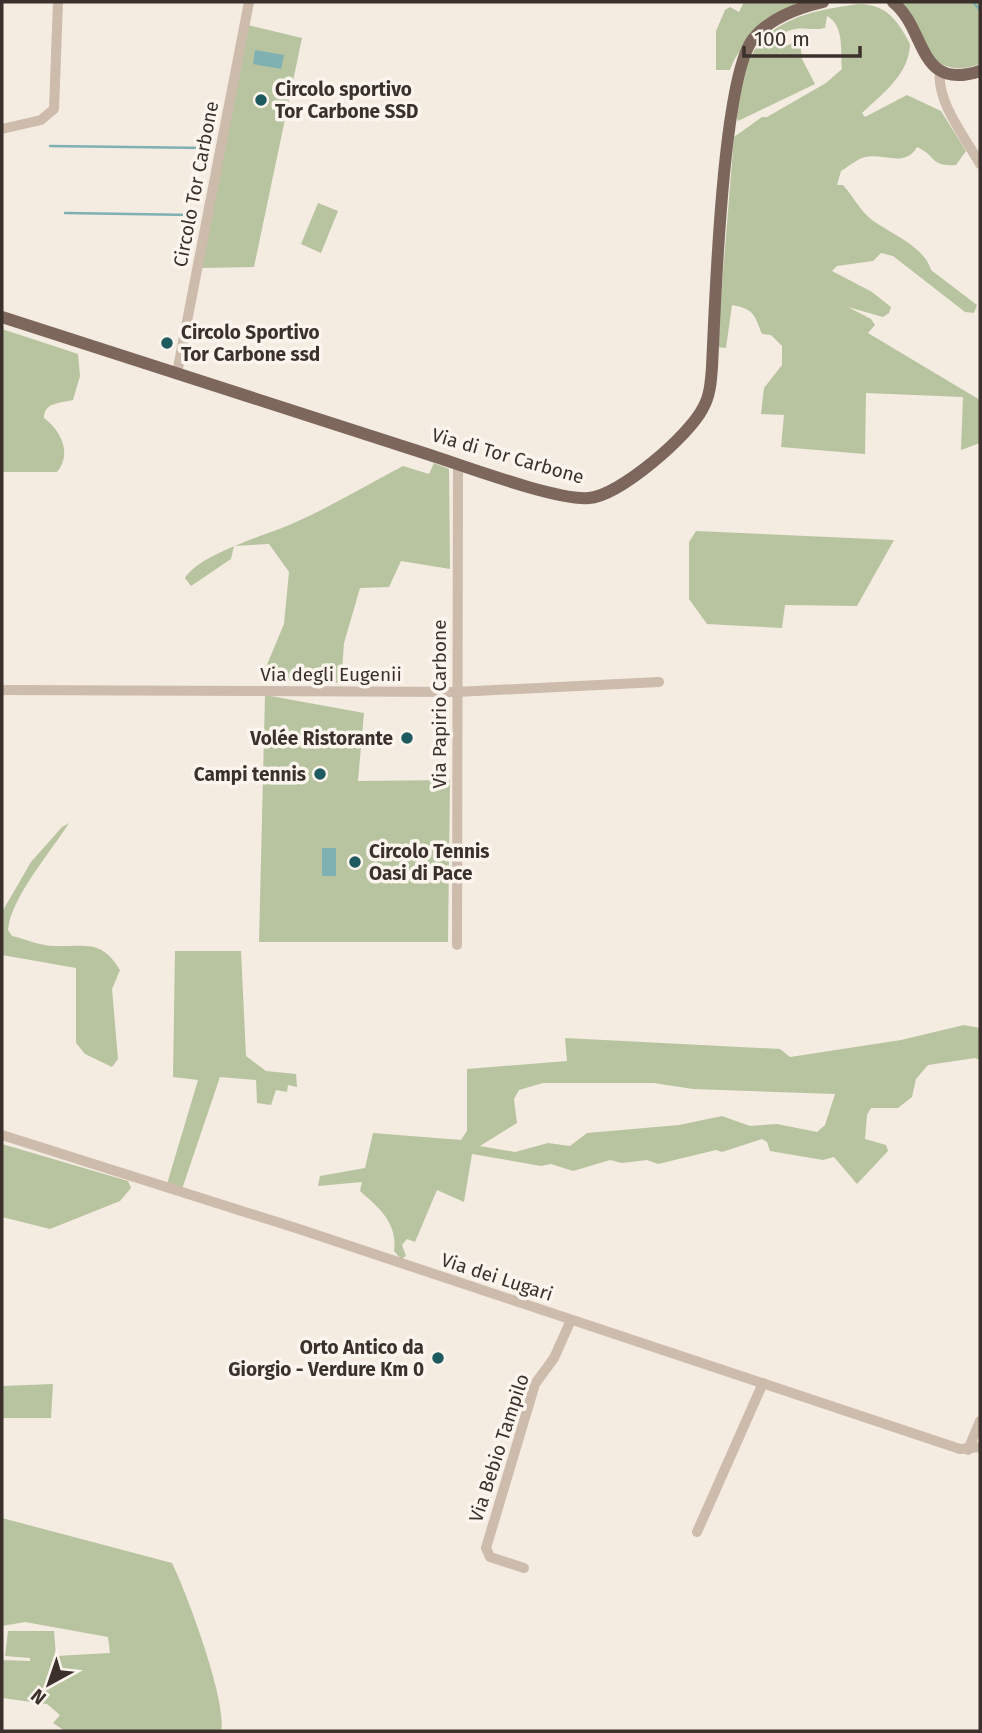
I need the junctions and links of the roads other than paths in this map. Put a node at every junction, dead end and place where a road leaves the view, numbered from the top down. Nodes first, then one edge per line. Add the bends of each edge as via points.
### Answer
1 (58, 2) edge
2 (249, 2) edge
3 (822, 2) edge
4 (892, 2) edge
5 (940, 71) junction
6 (980, 71) edge
7 (2, 129) edge
8 (980, 164) edge
9 (2, 317) edge
10 (177, 373) junction
11 (458, 464) junction
12 (659, 682) dead end
13 (2, 690) edge
14 (456, 692) junction
15 (457, 945) dead end
16 (2, 1135) edge
17 (571, 1320) junction
18 (763, 1383) junction
19 (980, 1421) edge
20 (980, 1447) edge
21 (968, 1450) junction
22 (697, 1532) dead end
23 (524, 1568) dead end

1 - 7 street via 54,109 41,120
2 - 10 street, Circolo Tor Carbone
3 - 11 main road, Via di Tor Carbone via 793,11 768,26 753,39 745,56 729,142 711,378 698,415 629,480 594,498 566,496
4 - 5 main road via 906,16 928,60
5 - 6 main road via 960,76
5 - 8 street via 944,100
9 - 10 main road, Via di Tor Carbone
10 - 11 main road, Via di Tor Carbone
11 - 14 street, Via Papirio Carbone
12 - 14 street, Via degli Eugenii
13 - 14 street, Via degli Eugenii
14 - 15 street, Via Papirio Carbone
16 - 17 street, Via dei Lugari
17 - 18 street, Via dei Lugari
17 - 23 street, Via Bebio Tampilo via 554,1358 535,1384 486,1549 491,1557
18 - 21 street, Via dei Lugari
18 - 22 street
19 - 21 street
20 - 21 street

